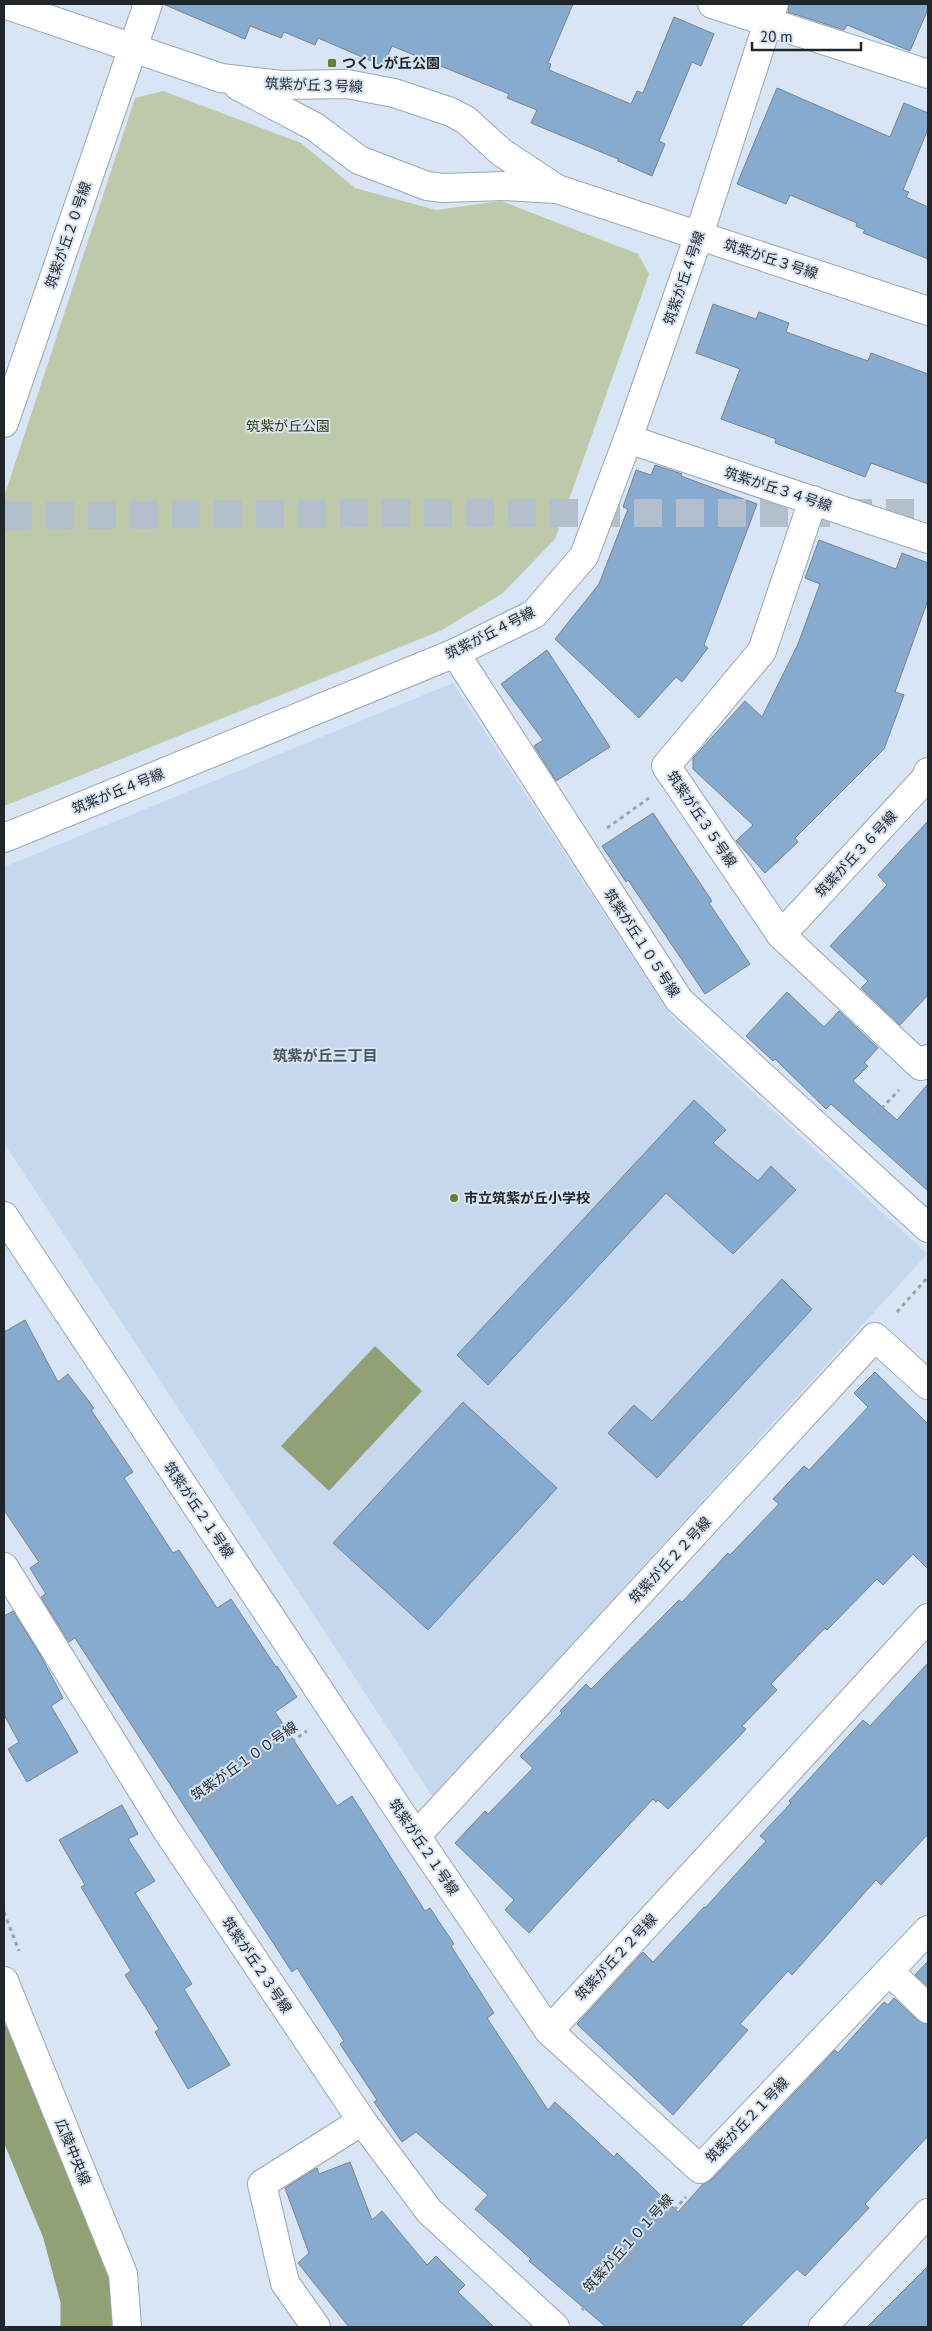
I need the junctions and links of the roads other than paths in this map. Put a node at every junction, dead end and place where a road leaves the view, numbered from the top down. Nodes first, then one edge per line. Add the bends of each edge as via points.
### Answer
1 (4, 4) edge
2 (148, 4) edge
3 (712, 4) edge
4 (771, 13) edge
5 (133, 48) junction
6 (928, 74) edge
7 (222, 78) junction
8 (557, 189) junction
9 (699, 235) junction
10 (928, 310) edge
11 (4, 423) edge
12 (628, 439) junction
13 (812, 500) junction
14 (928, 539) edge
15 (455, 653) junction
16 (928, 772) edge
17 (4, 838) edge
18 (781, 935) junction
19 (925, 1063) edge
20 (4, 1216) edge
21 (928, 1228) edge
22 (928, 1385) edge
23 (4, 1567) edge
24 (928, 1618) edge
25 (416, 1836) junction
26 (928, 1930) edge
27 (890, 1972) junction
28 (4, 1981) edge
29 (928, 2009) edge
30 (548, 2031) junction
31 (362, 2121) junction
32 (928, 2213) edge
33 (126, 2327) edge
34 (316, 2327) edge
35 (555, 2327) edge
36 (823, 2327) edge

1 - 5 street, 筑紫が丘３号線
2 - 5 street, 筑紫が丘２０号線
3 - 4 street
4 - 6 street
4 - 9 street, 筑紫が丘４号線
5 - 7 street, 筑紫が丘３号線
5 - 11 street, 筑紫が丘２０号線
7 - 8 street, 筑紫が丘３号線 via 304,120 359,160 427,186
7 - 8 street, 筑紫が丘３号線 via 282,85 347,84 394,93 466,120 500,152
8 - 9 street, 筑紫が丘３号線
9 - 10 street, 筑紫が丘３号線
9 - 12 street, 筑紫が丘４号線
12 - 13 street, 筑紫が丘３４号線
12 - 15 street, 筑紫が丘４号線 via 584,556 534,614
13 - 14 street, 筑紫が丘３４号線
13 - 18 street, 筑紫が丘３５号線 via 762,651 666,766
15 - 17 street, 筑紫が丘４号線
15 - 21 street, 筑紫が丘１０５号線 via 679,1000
16 - 18 street, 筑紫が丘３６号線 via 926,778
18 - 19 street, 筑紫が丘３５号線
20 - 25 street, 筑紫が丘２１号線
22 - 25 street, 筑紫が丘２２号線 via 875,1336
23 - 31 street, 筑紫が丘２３号線 via 166,1829
24 - 30 street, 筑紫が丘２２号線
25 - 30 street, 筑紫が丘２１号線
26 - 27 street, 筑紫が丘２１号線
27 - 29 street
27 - 30 street, 筑紫が丘２１号線 via 700,2169
28 - 33 street, 広陵中央線 via 122,2274
31 - 34 street via 262,2184 284,2283
31 - 35 street, 筑紫が丘２３号線 via 429,2211
32 - 36 street

